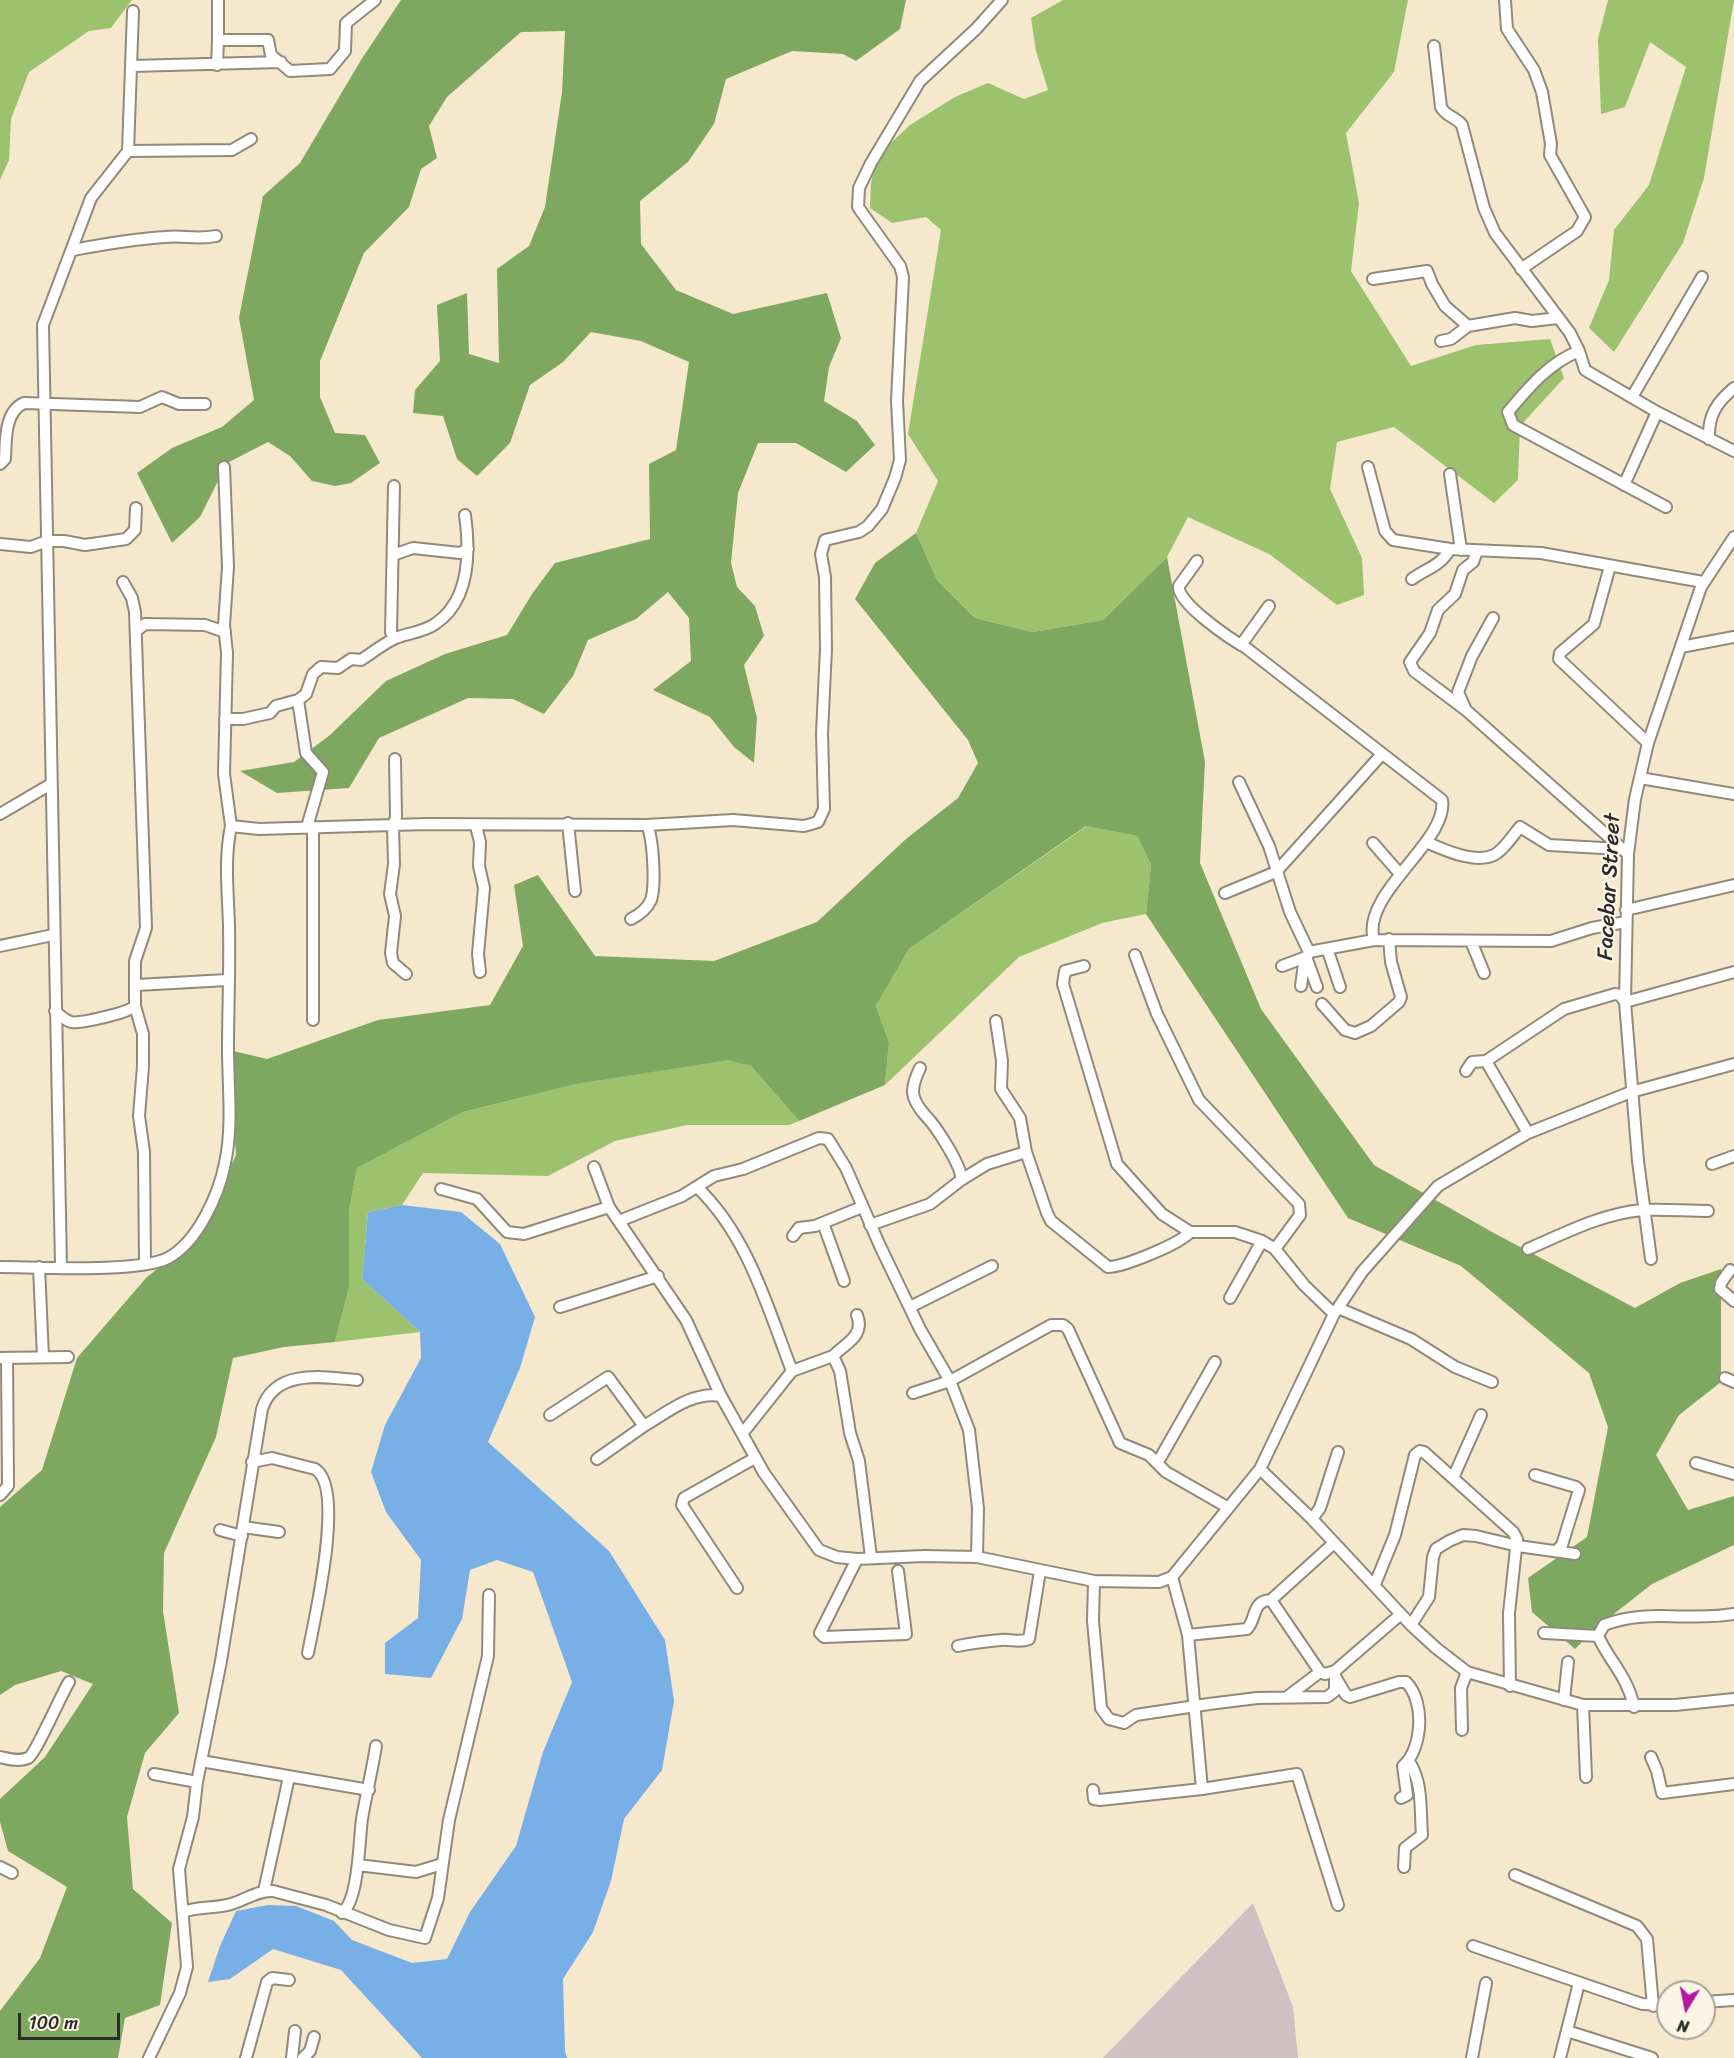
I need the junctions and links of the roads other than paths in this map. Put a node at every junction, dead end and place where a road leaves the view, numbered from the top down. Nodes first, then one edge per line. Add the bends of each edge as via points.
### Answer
1 (218, 0) edge
2 (375, 0) edge
3 (1002, 0) edge
4 (1505, 0) edge
5 (133, 11) dead end
6 (218, 40) junction
7 (1434, 46) dead end
8 (281, 62) junction
9 (217, 65) junction
10 (132, 66) junction
11 (251, 139) dead end
12 (128, 151) junction
13 (216, 236) dead end
14 (73, 249) junction
15 (1521, 269) junction
16 (1702, 277) dead end
17 (1374, 279) dead end
18 (1558, 318) junction
19 (1468, 326) junction
20 (1441, 341) dead end
21 (1579, 351) junction
22 (1734, 388) edge
23 (1632, 397) junction
24 (205, 404) dead end
25 (45, 405) junction
26 (1657, 412) junction
27 (1709, 439) junction
28 (1734, 451) edge
29 (0, 464) edge
30 (224, 467) dead end
31 (1368, 467) dead end
32 (1450, 474) dead end
33 (1624, 485) junction
34 (394, 486) dead end
35 (1666, 507) dead end
36 (135, 508) dead end
37 (465, 514) dead end
38 (1734, 537) edge
39 (47, 541) junction
40 (0, 544) edge
41 (468, 549) junction
42 (1456, 549) junction
43 (1477, 551) junction
44 (393, 555) junction
45 (1197, 561) dead end
46 (1610, 566) junction
47 (1412, 579) dead end
48 (123, 582) dead end
49 (1703, 582) junction
50 (1269, 606) dead end
51 (135, 612) junction
52 (1493, 618) dead end
53 (147, 624) junction
54 (136, 630) junction
55 (225, 632) junction
56 (1734, 637) edge
57 (394, 639) junction
58 (1241, 645) junction
59 (1681, 646) junction
60 (298, 700) junction
61 (1467, 711) junction
62 (225, 719) junction
63 (1648, 743) junction
64 (1382, 754) junction
65 (395, 759) dead end
66 (1640, 778) junction
67 (1239, 782) dead end
68 (51, 784) junction
69 (1734, 794) edge
70 (0, 814) edge
71 (568, 824) junction
72 (647, 825) junction
73 (231, 826) junction
74 (393, 826) junction
75 (476, 826) junction
76 (310, 827) junction
77 (1426, 842) junction
78 (1373, 843) dead end
79 (1624, 851) junction
80 (1276, 872) junction
81 (1400, 874) junction
82 (1734, 885) edge
83 (575, 891) dead end
84 (1225, 893) dead end
85 (1626, 910) junction
86 (631, 919) dead end
87 (1626, 922) junction
88 (53, 935) junction
89 (1389, 939) junction
90 (1374, 940) junction
91 (1471, 941) junction
92 (0, 946) edge
93 (1328, 951) junction
94 (1135, 955) dead end
95 (1307, 955) junction
96 (1084, 966) dead end
97 (1282, 966) dead end
98 (480, 972) dead end
99 (1734, 972) edge
100 (1485, 973) dead end
101 (406, 974) dead end
102 (228, 981) junction
103 (136, 985) junction
104 (1301, 986) dead end
105 (1317, 987) dead end
106 (1340, 987) dead end
107 (1625, 1002) junction
108 (1322, 1004) dead end
109 (135, 1006) junction
110 (55, 1011) junction
111 (313, 1020) dead end
112 (996, 1021) dead end
113 (1486, 1061) junction
114 (1734, 1064) edge
115 (920, 1068) dead end
116 (1466, 1071) dead end
117 (1631, 1092) junction
118 (1528, 1133) junction
119 (1026, 1152) junction
120 (1734, 1156) edge
121 (1712, 1164) dead end
122 (594, 1167) dead end
123 (964, 1175) junction
124 (697, 1187) junction
125 (441, 1189) dead end
126 (609, 1207) junction
127 (862, 1207) junction
128 (1643, 1210) junction
129 (1708, 1211) dead end
130 (619, 1221) junction
131 (823, 1223) junction
132 (870, 1225) junction
133 (1190, 1232) junction
134 (793, 1236) dead end
135 (1262, 1241) junction
136 (1275, 1249) junction
137 (1528, 1249) dead end
138 (1651, 1259) dead end
139 (145, 1264) junction
140 (61, 1266) junction
141 (992, 1266) dead end
142 (0, 1267) edge
143 (39, 1267) junction
144 (1730, 1270) dead end
145 (658, 1276) junction
146 (844, 1281) dead end
147 (1230, 1298) dead end
148 (1734, 1301) edge
149 (560, 1307) dead end
150 (910, 1307) junction
151 (1336, 1311) junction
152 (857, 1315) dead end
153 (833, 1356) junction
154 (43, 1357) junction
155 (68, 1357) dead end
156 (3, 1359) edge
157 (1215, 1362) dead end
158 (792, 1371) junction
159 (357, 1380) dead end
160 (950, 1381) junction
161 (1492, 1382) dead end
162 (913, 1393) dead end
163 (721, 1396) junction
164 (550, 1415) dead end
165 (1481, 1415) dead end
166 (644, 1426) junction
167 (742, 1434) junction
168 (1338, 1452) dead end
169 (755, 1458) junction
170 (597, 1459) dead end
171 (1158, 1461) junction
172 (252, 1462) junction
173 (1696, 1463) dead end
174 (1260, 1469) junction
175 (1734, 1474) edge
176 (1535, 1475) dead end
177 (1453, 1478) junction
178 (0, 1496) edge
179 (1227, 1507) junction
180 (1312, 1519) junction
181 (220, 1530) dead end
182 (242, 1532) junction
183 (279, 1532) dead end
184 (1334, 1543) junction
185 (1518, 1546) junction
186 (1556, 1551) junction
187 (1575, 1554) dead end
188 (871, 1557) junction
189 (977, 1557) junction
190 (857, 1559) junction
191 (898, 1571) dead end
192 (1041, 1571) junction
193 (1172, 1577) junction
194 (1094, 1581) junction
195 (1375, 1584) junction
196 (737, 1588) dead end
197 (489, 1595) dead end
198 (1271, 1600) junction
199 (1401, 1614) junction
200 (1734, 1614) edge
201 (1498, 1623) dead end
202 (1411, 1625) junction
203 (1544, 1633) dead end
204 (1188, 1635) junction
205 (1598, 1636) junction
206 (1508, 1637) junction
207 (958, 1646) dead end
208 (308, 1653) dead end
209 (1568, 1662) dead end
210 (1320, 1672) junction
211 (1467, 1672) junction
212 (1335, 1674) junction
213 (69, 1682) dead end
214 (1510, 1686) junction
215 (1287, 1697) junction
216 (1734, 1698) edge
217 (1564, 1700) junction
218 (1583, 1705) junction
219 (1194, 1706) junction
220 (1634, 1707) junction
221 (1462, 1731) dead end
222 (376, 1746) dead end
223 (0, 1757) edge
224 (1651, 1757) dead end
225 (201, 1761) junction
226 (1410, 1763) junction
227 (154, 1774) dead end
228 (290, 1777) junction
229 (1586, 1777) dead end
230 (196, 1782) junction
231 (1734, 1784) edge
232 (369, 1790) junction
233 (1093, 1790) dead end
234 (1202, 1790) junction
235 (1401, 1798) dead end
236 (442, 1864) junction
237 (358, 1865) junction
238 (0, 1867) edge
239 (1404, 1867) dead end
240 (12, 1873) dead end
241 (1515, 1875) dead end
242 (264, 1891) junction
243 (1338, 1905) dead end
244 (183, 1912) junction
245 (342, 1913) junction
246 (1473, 1946) dead end
247 (289, 1980) dead end
248 (1486, 1983) dead end
249 (1579, 1983) junction
250 (1734, 2000) edge
251 (1716, 2001) edge
252 (1653, 2006) junction
253 (1656, 2006) edge
254 (296, 2031) dead end
255 (1567, 2031) junction
256 (314, 2037) dead end
257 (149, 2058) edge
258 (246, 2058) edge
259 (292, 2058) edge
260 (303, 2058) edge
261 (1472, 2058) edge
262 (1560, 2058) edge
263 (1652, 2058) edge

1 - 6 street
2 - 8 street via 346,23 345,51 330,69 290,71
3 - 72 street via 920,81 891,126 860,188 858,207 900,266 903,277 897,401 900,460 882,509 859,532 825,540 821,554 826,649 824,809 818,822 804,826 733,820
4 - 15 street via 1507,28 1534,69 1542,92 1550,155 1586,217 1577,231
5 - 10 street
6 - 8 street via 268,40 272,56
6 - 9 street
7 - 15 street via 1443,112 1462,125 1484,208 1495,233
8 - 9 street
9 - 10 street
10 - 12 street
11 - 12 street via 232,150
12 - 14 street via 91,198
13 - 14 street via 191,240 169,236
14 - 25 street via 43,325
15 - 18 street
16 - 23 street
17 - 19 street via 1428,271 1445,306
18 - 19 street via 1515,318
18 - 21 street
19 - 20 street via 1451,339
21 - 23 street via 1585,370
21 - 33 street via 1544,373 1508,412 1509,418 1513,425
22 - 27 street via 1721,398 1711,414
23 - 26 street
24 - 25 street via 179,404 162,397 140,407
25 - 29 street via 24,403 16,408 5,438 5,459
25 - 39 street
26 - 27 street
26 - 33 street
27 - 28 street
30 - 55 street via 228,567
31 - 42 street via 1388,537
32 - 42 street
33 - 35 street
34 - 44 street
36 - 39 street via 135,530 126,539 81,546
37 - 41 street
38 - 49 street, Facebar Street
39 - 40 street via 32,547
39 - 68 street
41 - 44 street via 460,553 413,548
41 - 57 street via 460,591 447,613 433,626
42 - 43 street
42 - 47 street via 1435,567
43 - 46 street via 1533,552
43 - 61 street via 1473,562 1464,568 1455,594 1438,610 1430,633 1410,662 1414,671
44 - 57 street
45 - 58 street via 1179,586 1181,597
46 - 49 street
46 - 63 street via 1597,618 1560,653 1559,659
48 - 51 street
49 - 59 street, Facebar Street
50 - 58 street
51 - 53 street
51 - 54 street
52 - 61 street via 1458,692
53 - 54 street
53 - 55 street via 205,625
54 - 103 street via 147,928 136,955
55 - 62 street
56 - 59 street
57 - 60 street via 361,660 351,659 338,668 321,667 313,674 306,694
58 - 64 street
59 - 63 street, Facebar Street
60 - 62 street via 276,706 270,713
60 - 76 street via 306,753 323,772
61 - 79 street
62 - 73 street via 225,774
63 - 66 street, Facebar Street
64 - 77 street via 1442,800 1441,812
64 - 80 street
65 - 74 street
66 - 69 street
66 - 79 street, Facebar Street
67 - 80 street via 1269,846
68 - 70 street
68 - 88 street
71 - 72 street
71 - 75 street
71 - 83 street
72 - 86 street via 652,894 644,911
73 - 76 street
73 - 102 street via 225,856
74 - 75 street
74 - 76 street
74 - 101 street via 394,873 390,894 395,916 391,953 393,963
75 - 98 street via 484,888
76 - 111 street
77 - 79 street via 1446,851 1487,856 1499,851 1520,827 1549,845
77 - 81 street
78 - 81 street
79 - 85 street, Facebar Street
80 - 84 street
80 - 95 street
81 - 90 street via 1378,907 1371,925
82 - 85 street
85 - 87 street, Facebar Street
87 - 91 street via 1551,941
87 - 107 street, Facebar Street
88 - 92 street
88 - 110 street
89 - 90 street
89 - 91 street
89 - 108 street via 1399,1002 1371,1026 1355,1033 1345,1030
90 - 93 street
91 - 100 street
93 - 95 street
93 - 106 street
94 - 136 street via 1157,1014 1199,1100 1299,1204 1300,1215
95 - 97 street
95 - 104 street
95 - 105 street
96 - 133 street via 1065,971 1063,984 1117,1164 1162,1214
99 - 107 street
102 - 103 street
102 - 139 street via 226,1161 215,1198 197,1228 168,1258
103 - 109 street
107 - 113 street via 1615,994 1564,1009
107 - 117 street, Facebar Street
109 - 110 street via 120,1014 79,1022 63,1019
109 - 139 street via 143,1034 139,1116 144,1152
110 - 140 street
112 - 119 street via 1002,1060 1001,1089 1020,1118
113 - 116 street via 1472,1062
113 - 118 street
114 - 117 street
115 - 123 street via 913,1084 914,1102
117 - 118 street
117 - 128 street, Facebar Street
118 - 151 street via 1438,1186 1362,1272
119 - 123 street
119 - 133 street via 1051,1221 1104,1266 1120,1265
120 - 121 street
122 - 126 street
123 - 132 street via 930,1204
124 - 127 street via 714,1176 823,1138 846,1168
124 - 130 street
124 - 158 street via 718,1210 749,1259
125 - 126 street via 477,1199 507,1232 524,1234
126 - 130 street
127 - 131 street
127 - 132 street
128 - 129 street
128 - 137 street via 1582,1225
128 - 138 street, Facebar Street
130 - 145 street
131 - 134 street via 799,1228
131 - 146 street
132 - 150 street
133 - 135 street via 1235,1232
135 - 136 street
135 - 147 street
136 - 151 street via 1304,1285
139 - 140 street
140 - 143 street
141 - 150 street
142 - 143 street
143 - 154 street
144 - 148 street via 1720,1289
145 - 149 street
145 - 163 street via 686,1320
150 - 160 street
151 - 161 street via 1412,1339 1455,1367
151 - 174 street
152 - 153 street via 860,1323 856,1336
153 - 158 street
153 - 188 street via 840,1371 850,1433 859,1461
154 - 155 street
154 - 156 street
156 - 178 street via 8,1486
157 - 171 street
158 - 167 street
159 - 172 street via 304,1377 273,1389 259,1418
160 - 162 street
160 - 171 street via 1051,1325 1063,1325 1120,1443
160 - 189 street via 972,1445 979,1519
163 - 166 street via 692,1398
163 - 167 street
164 - 166 street via 608,1377
165 - 177 street
166 - 170 street
167 - 169 street
168 - 180 street via 1320,1508
169 - 190 street via 819,1550
169 - 196 street via 684,1498 682,1505
171 - 179 street via 1166,1473
172 - 182 street
172 - 208 street via 272,1458 315,1468 327,1490 324,1566
173 - 175 street
174 - 179 street
174 - 180 street
176 - 186 street via 1579,1490 1562,1545
177 - 185 street via 1513,1533
177 - 195 street via 1424,1452 1415,1455 1395,1535
179 - 193 street
180 - 184 street
181 - 182 street
182 - 183 street
182 - 225 street
184 - 195 street
184 - 198 street
185 - 186 street
185 - 202 street via 1463,1535 1436,1549 1429,1597
185 - 206 street
186 - 187 street
188 - 189 street
188 - 190 street
189 - 192 street
190 - 191 street via 820,1633 824,1637 906,1634
192 - 194 street
192 - 207 street via 1029,1639
193 - 194 street via 1159,1582
193 - 204 street
194 - 219 street via 1095,1654 1101,1708 1106,1715 1124,1723 1136,1715
195 - 199 street
197 - 236 street via 488,1656 456,1784
198 - 204 street via 1265,1600 1254,1610 1247,1629
198 - 210 street
199 - 202 street
199 - 212 street
200 - 205 street via 1630,1617 1604,1625
201 - 206 street
202 - 211 street
203 - 205 street
204 - 219 street
205 - 220 street via 1606,1654 1629,1684
206 - 214 street
209 - 217 street
210 - 212 street
210 - 215 street
211 - 214 street
211 - 221 street via 1461,1688
212 - 215 street via 1332,1695
212 - 226 street via 1350,1697 1399,1682 1410,1686 1417,1703 1418,1731
213 - 223 street via 34,1754 24,1759
214 - 217 street
215 - 219 street
216 - 220 street
217 - 218 street
218 - 220 street
218 - 229 street
219 - 234 street
222 - 232 street
224 - 231 street via 1662,1793
225 - 228 street
225 - 230 street
226 - 235 street via 1403,1766 1407,1795
226 - 239 street via 1421,1792 1422,1835 1405,1848
227 - 230 street
228 - 232 street
228 - 242 street
230 - 244 street via 191,1831 179,1869
232 - 237 street
233 - 234 street via 1094,1799 1100,1800
234 - 243 street via 1297,1774
236 - 237 street via 416,1872
236 - 245 street via 438,1898 425,1938
237 - 245 street via 348,1906
238 - 240 street
241 - 252 street via 1637,1926 1647,1939
242 - 244 street via 231,1904 194,1907
242 - 245 street via 300,1897
244 - 257 street via 187,1967 180,1993
246 - 249 street
247 - 258 street via 272,1978 267,1982
248 - 261 street
249 - 252 street
249 - 255 street
250 - 251 street
252 - 253 street
254 - 259 street
255 - 262 street
255 - 263 street
256 - 260 street

